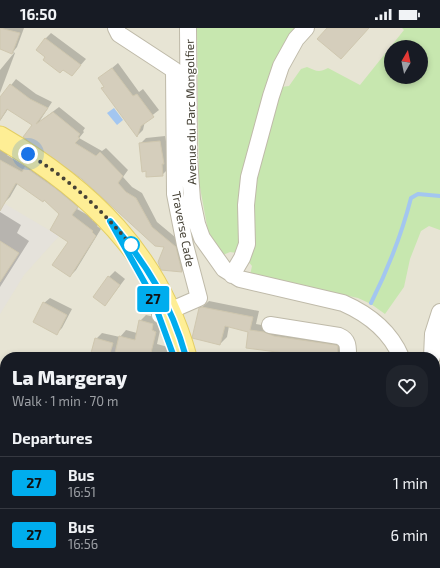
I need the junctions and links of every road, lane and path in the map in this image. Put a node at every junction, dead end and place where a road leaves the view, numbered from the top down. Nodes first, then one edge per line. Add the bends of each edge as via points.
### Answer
1 (116, 28) edge
2 (188, 28) edge
3 (306, 28) edge
4 (0, 137) edge
5 (232, 275) junction
6 (440, 312) edge
7 (166, 313) junction
8 (270, 325) dead end
9 (180, 352) edge
10 (348, 352) edge
11 (398, 352) edge
12 (432, 352) edge

1 - 7 street, Traverse Cade via 119,34 174,70 175,194 199,298
2 - 5 street, Avenue du Parc Mongolfier via 189,158 192,200 202,238 217,261
3 - 5 street via 296,39 281,66 271,96 250,177 246,205 247,244
4 - 7 main road via 66,180 110,221 131,245 153,277
5 - 11 street, Avenue du Parc Mongolfier via 250,283 343,303 359,310 384,330
6 - 12 street via 433,334
7 - 9 main road
8 - 10 street via 339,336 344,338 348,345

